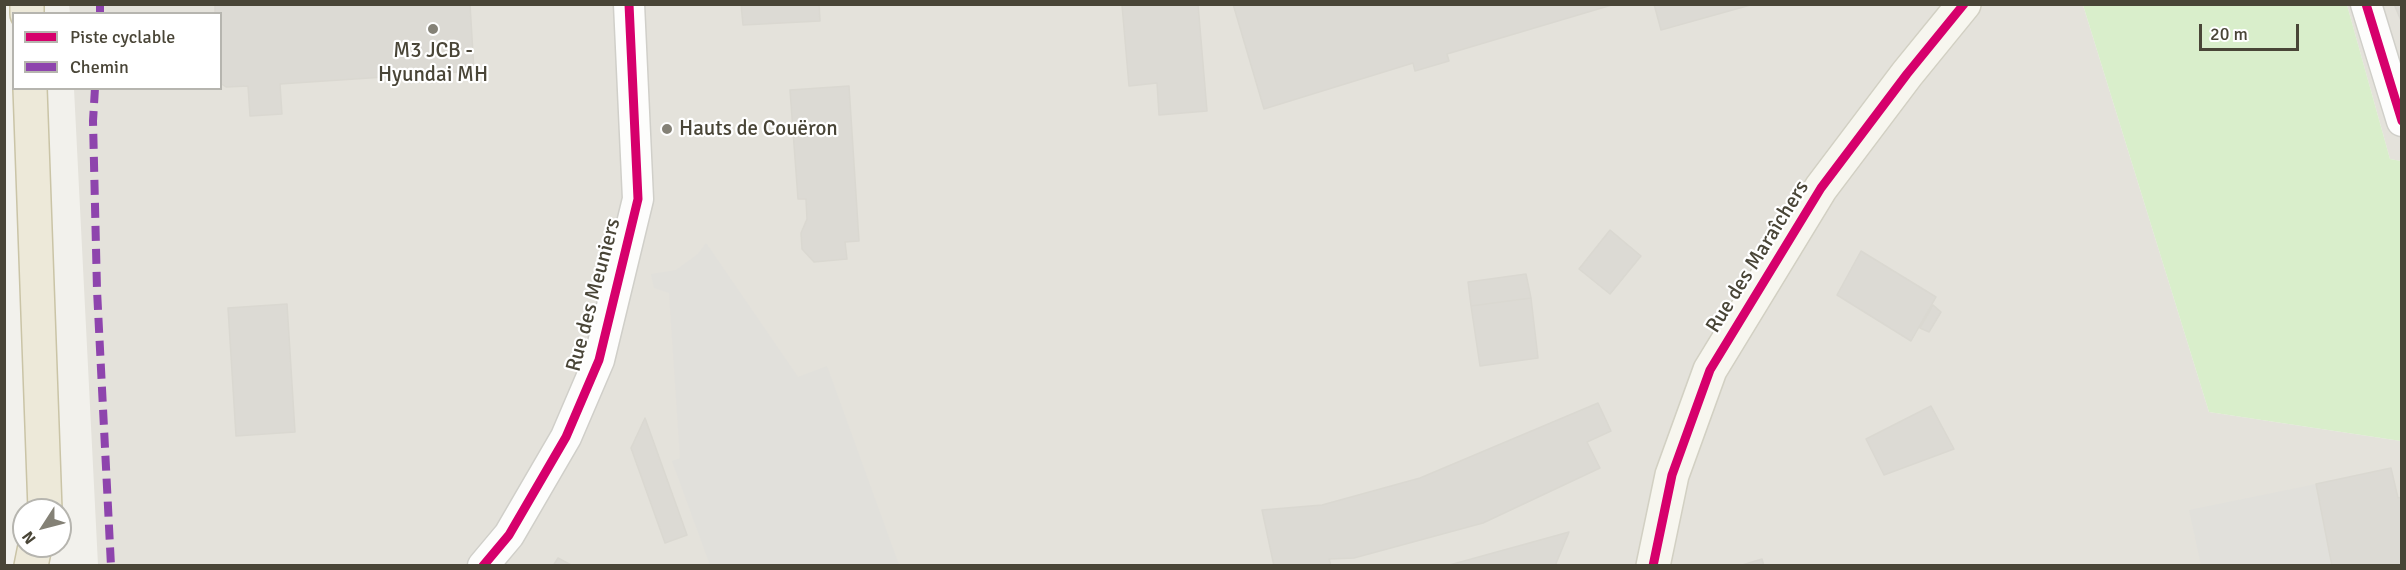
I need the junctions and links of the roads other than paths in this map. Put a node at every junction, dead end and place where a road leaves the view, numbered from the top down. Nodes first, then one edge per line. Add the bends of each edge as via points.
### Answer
1 (629, 4) edge
2 (1964, 4) edge
3 (2366, 4) edge
4 (30, 90) edge
5 (2402, 121) edge
6 (45, 498) edge
7 (483, 566) edge
8 (1653, 566) edge

1 - 7 street, Rue des Meuniers via 638,199 599,360 566,437 509,535
2 - 8 street, Rue des Maraîchers via 1821,188 1710,369 1672,475
3 - 5 street
4 - 6 highway

